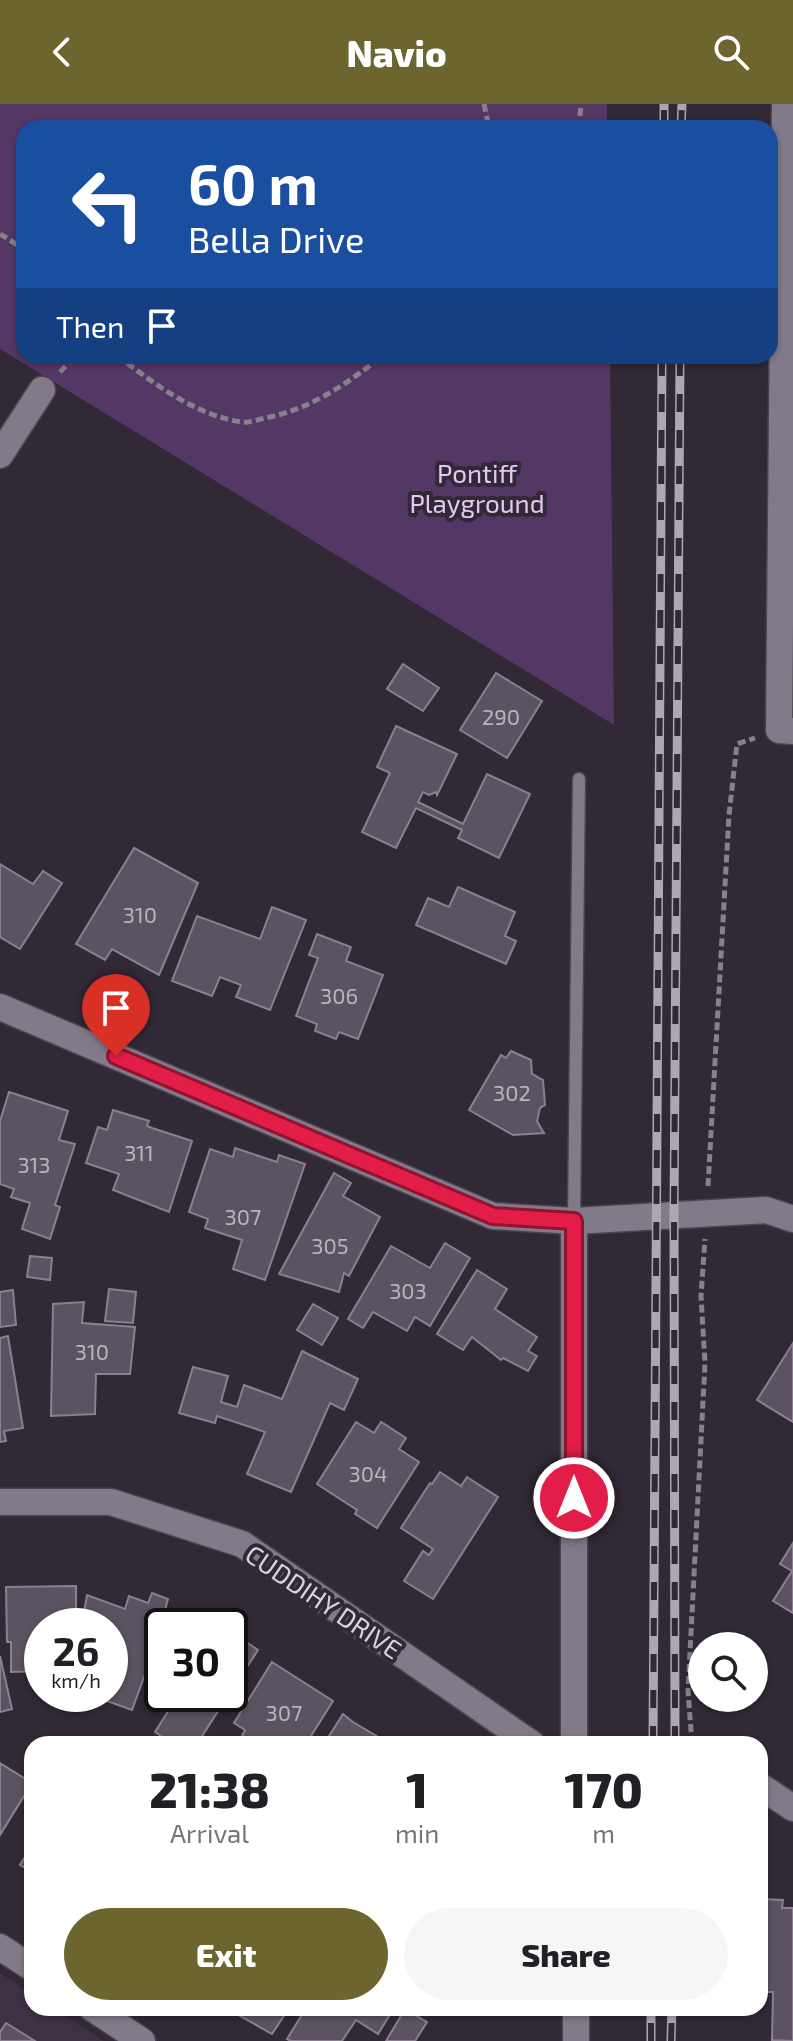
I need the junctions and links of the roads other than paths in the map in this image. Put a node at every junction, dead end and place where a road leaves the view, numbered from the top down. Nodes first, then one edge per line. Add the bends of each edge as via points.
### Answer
1 (785, 104) edge
2 (789, 313) edge
3 (42, 390) dead end
4 (0, 455) edge
5 (786, 730) edge
6 (579, 779) dead end
7 (0, 1007) edge
8 (793, 1219) edge
9 (574, 1221) junction
10 (0, 1502) edge
11 (520, 1736) edge
12 (574, 1736) edge
13 (768, 1791) edge
14 (793, 1808) edge
15 (0, 1947) edge
16 (24, 1963) edge
17 (104, 2016) edge
18 (576, 2016) edge
19 (142, 2041) edge
20 (576, 2041) edge

1 - 2 street
2 - 5 street
3 - 4 street
6 - 9 lane
7 - 9 street via 493,1216
8 - 9 street via 766,1210
9 - 12 street
10 - 11 street, CUDDIHY DRIVE via 111,1502 242,1544
13 - 14 street
15 - 16 street
17 - 19 street
18 - 20 street

